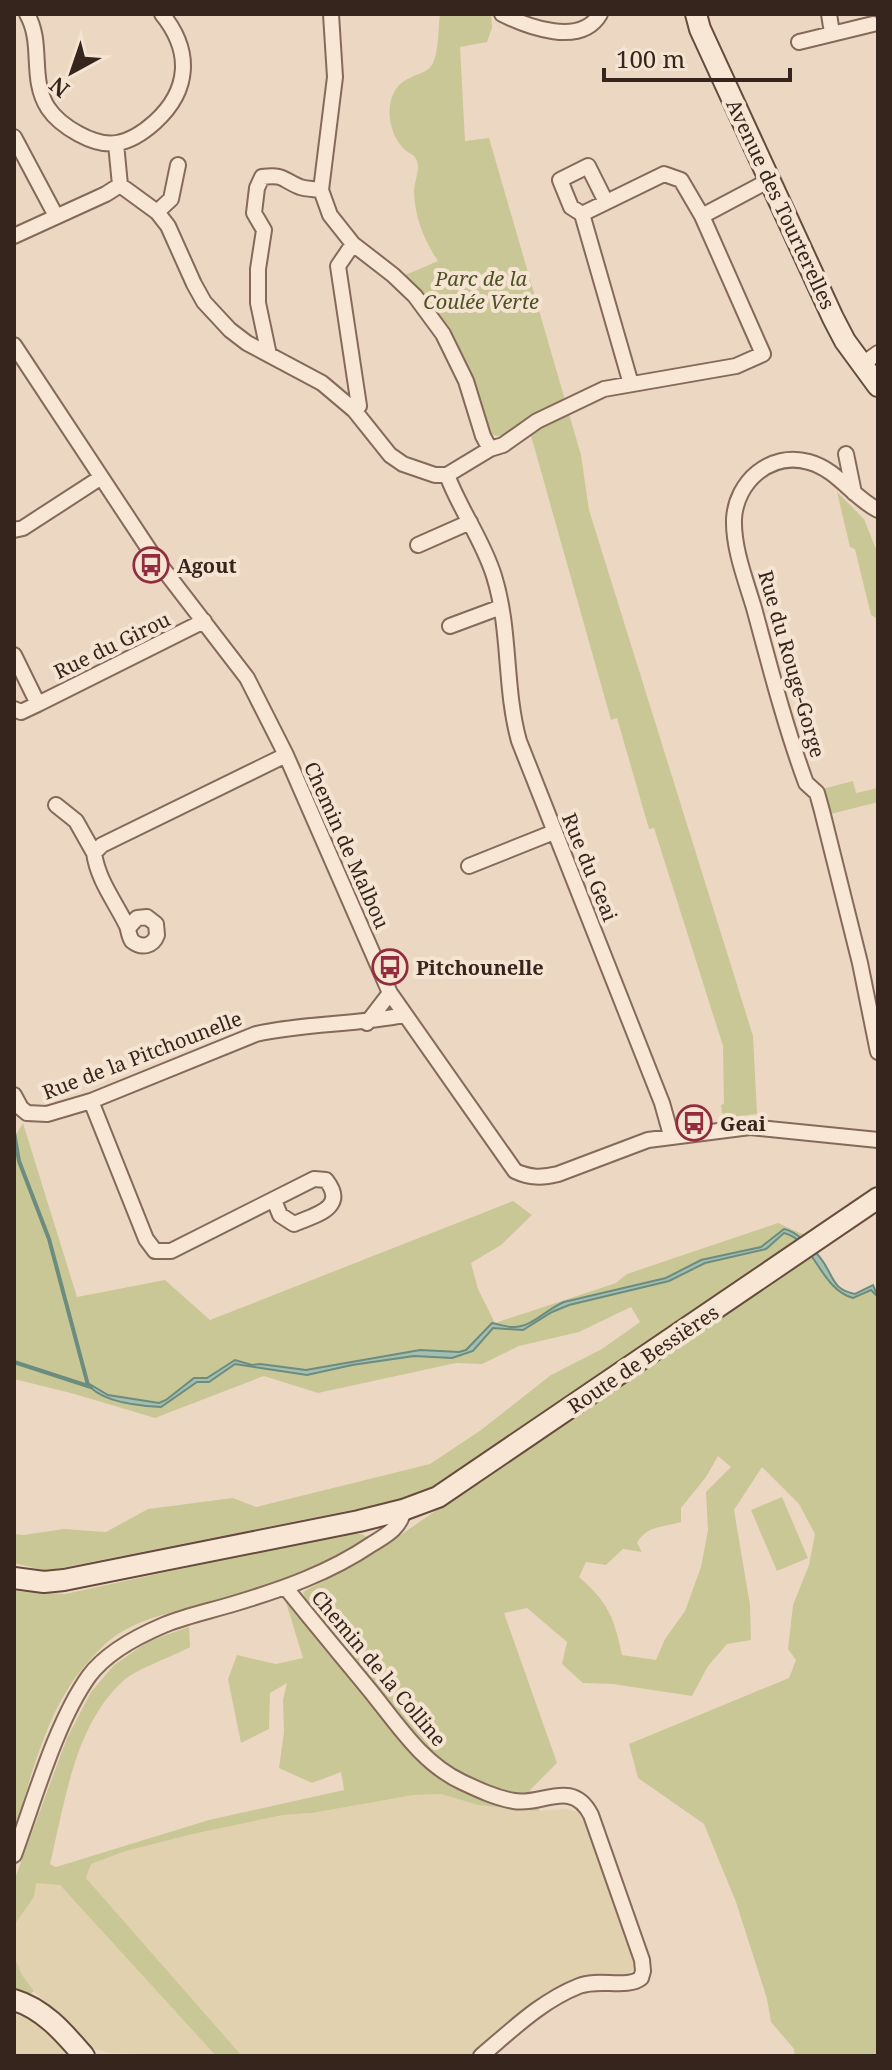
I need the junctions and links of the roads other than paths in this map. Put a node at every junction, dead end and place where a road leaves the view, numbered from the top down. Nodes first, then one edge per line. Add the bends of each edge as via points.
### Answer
1 (27, 14) edge
2 (162, 14) edge
3 (331, 14) edge
4 (502, 14) edge
5 (600, 14) edge
6 (696, 14) edge
7 (829, 14) edge
8 (873, 24) dead end
9 (832, 33) junction
10 (799, 42) dead end
11 (14, 137) edge
12 (116, 144) junction
13 (178, 165) dead end
14 (770, 180) junction
15 (120, 185) junction
16 (321, 190) junction
17 (606, 202) junction
18 (157, 212) junction
19 (582, 214) junction
20 (56, 216) junction
21 (702, 216) junction
22 (14, 236) edge
23 (353, 244) junction
24 (14, 345) edge
25 (878, 353) edge
26 (269, 355) junction
27 (861, 365) junction
28 (631, 384) junction
29 (878, 386) edge
30 (354, 410) junction
31 (490, 449) junction
32 (846, 454) dead end
33 (447, 475) junction
34 (100, 478) junction
35 (854, 495) junction
36 (878, 510) edge
37 (470, 522) junction
38 (14, 530) edge
39 (418, 545) dead end
40 (501, 607) junction
41 (204, 621) junction
42 (450, 626) dead end
43 (14, 655) edge
44 (38, 704) junction
45 (14, 709) edge
46 (286, 755) junction
47 (56, 805) dead end
48 (554, 832) junction
49 (94, 853) junction
50 (469, 866) dead end
51 (129, 927) dead end
52 (390, 993) junction
53 (404, 1015) junction
54 (367, 1023) junction
55 (878, 1052) edge
56 (14, 1095) edge
57 (91, 1101) junction
58 (671, 1135) junction
59 (878, 1140) edge
60 (878, 1198) edge
61 (274, 1200) dead end
62 (403, 1510) junction
63 (14, 1578) edge
64 (286, 1588) junction
65 (14, 1855) edge
66 (14, 2000) edge
67 (84, 2056) edge
68 (481, 2056) edge

1 - 12 street via 38,40 36,76 49,109 77,132
2 - 12 street via 180,41 180,87 175,100 148,128
3 - 16 street via 335,77
4 - 5 street via 555,32 580,29
6 - 14 main road, Avenue des Tourterelles
7 - 9 street
8 - 9 street
9 - 10 street
11 - 20 street
12 - 15 street
13 - 18 street via 171,199
14 - 21 street
14 - 27 main road, Avenue des Tourterelles via 833,318
15 - 18 street
15 - 20 street
16 - 23 street via 330,215
16 - 26 street via 275,176 262,177 257,188 254,213 264,230 258,303
17 - 19 street
17 - 19 street via 588,166 560,180 571,207
17 - 21 street via 664,174 681,180
18 - 26 street via 204,302 230,330
19 - 28 street
20 - 22 street
21 - 28 street via 763,354 736,366
23 - 30 street via 338,266 359,406
23 - 31 street via 415,296 443,334
24 - 34 street, Chemin de Malbou
25 - 27 street
26 - 30 street via 322,383
27 - 29 main road, Avenue des Tourterelles
28 - 31 street via 604,389
30 - 33 street via 390,455 403,464
31 - 33 street
32 - 35 street
33 - 37 street, Rue du Geai
34 - 38 street
34 - 41 street, Chemin de Malbou
35 - 36 street, Rue du Rouge-Gorge
35 - 55 street, Rue du Rouge-Gorge via 827,469 792,459 752,476 737,499 734,522 770,673 806,783 817,793 822,811
37 - 39 street
37 - 40 street, Rue du Geai via 495,576
40 - 42 street
40 - 48 street, Rue du Geai via 513,718
41 - 44 street, Rue du Girou
41 - 46 street, Chemin de Malbou via 247,678
43 - 44 street, Rue du Girou
44 - 45 street, Rue du Girou via 21,712
46 - 49 street
46 - 52 street, Chemin de Malbou
47 - 49 street via 76,821
48 - 50 street
48 - 58 street, Rue du Geai
49 - 51 street via 96,867
52 - 53 street, Chemin de Malbou
52 - 54 street
53 - 54 street, Rue de la Pitchounelle
53 - 58 street, Chemin de Malbou via 515,1171 535,1177 558,1174
54 - 57 street, Rue de la Pitchounelle via 256,1034
56 - 57 street, Rue de la Pitchounelle via 27,1113 47,1114
57 - 61 street via 155,1251 171,1251
58 - 59 street, Chemin de Malbou via 750,1127
60 - 62 main road, Route de Bessières via 464,1481
62 - 63 main road, Route de Bessières via 64,1580
62 - 64 street via 389,1533 349,1560
64 - 65 street via 165,1624 90,1674 67,1715
64 - 68 street, Chemin de la Colline via 436,1768 516,1802 560,1795 587,1807 642,1960 641,1978 628,1983 598,1981 561,1994
66 - 67 main road via 47,2017

